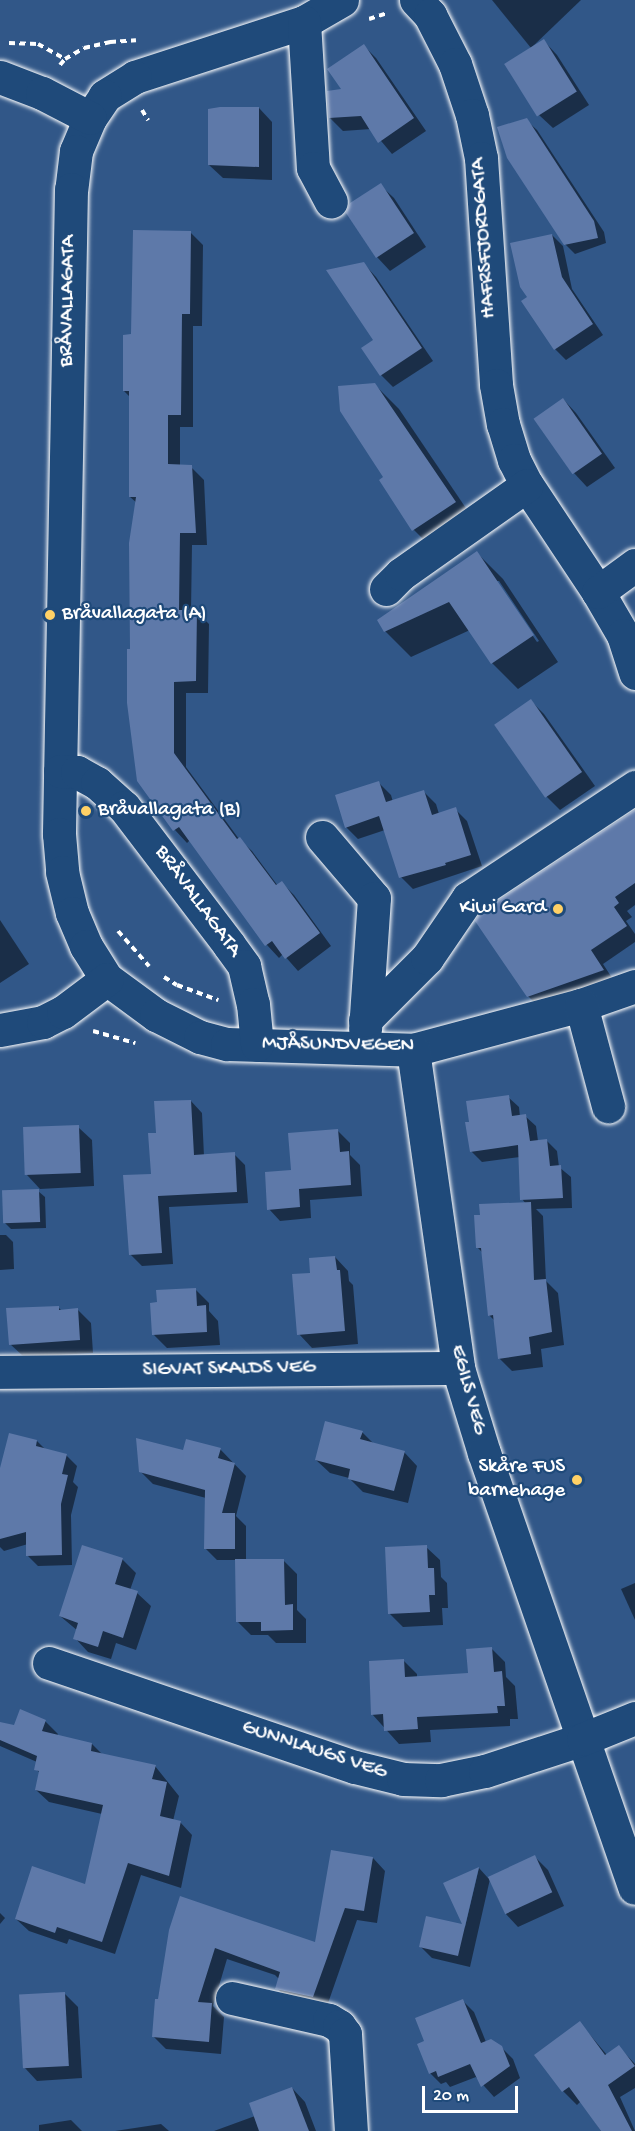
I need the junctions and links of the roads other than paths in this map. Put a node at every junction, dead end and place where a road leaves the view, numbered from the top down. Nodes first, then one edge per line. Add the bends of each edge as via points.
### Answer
1 (342, 0) edge
2 (416, 0) edge
3 (304, 22) junction
4 (0, 77) edge
5 (90, 118) junction
6 (332, 202) dead end
7 (526, 485) junction
8 (635, 565) edge
9 (386, 589) dead end
10 (598, 592) junction
11 (635, 673) edge
12 (60, 771) junction
13 (635, 787) edge
14 (322, 837) dead end
15 (107, 979) junction
16 (635, 986) edge
17 (581, 1005) junction
18 (0, 1030) edge
19 (364, 1034) junction
20 (257, 1045) junction
21 (413, 1050) junction
22 (608, 1106) dead end
23 (458, 1368) junction
24 (0, 1372) edge
25 (49, 1663) dead end
26 (635, 1718) edge
27 (584, 1739) junction
28 (635, 1888) edge
29 (232, 1998) dead end
30 (351, 2131) edge

1 - 3 street, BRÅVALLAGATA
2 - 7 street, HAFRSFJORDGATA via 430,15 455,64 472,115 481,158 496,385 514,460
3 - 5 street, BRÅVALLAGATA via 135,77 105,96
3 - 6 street via 313,168
4 - 5 street
5 - 12 street, BRÅVALLAGATA via 76,151 71,189
7 - 9 street via 401,574
7 - 10 street, HAFRSFJORDGATA
8 - 10 street
10 - 11 street, HAFRSFJORDGATA via 623,635
12 - 15 street, BRÅVALLAGATA via 62,872 72,914
12 - 20 street, BRÅVALLAGATA via 77,772 97,783 124,807 244,966 254,1004
13 - 19 street via 468,897 427,958
14 - 19 street via 374,898
15 - 18 street via 43,1022
15 - 20 street, MJÅSUNDVEGEN via 156,1015 200,1037 227,1044
16 - 17 street, MJÅSUNDVEGEN
17 - 21 street, MJÅSUNDVEGEN
17 - 22 street
19 - 20 street, MJÅSUNDVEGEN
19 - 21 street, MJÅSUNDVEGEN
21 - 23 street, EGILS VEG
23 - 24 street, SIGVAT SKALDS VEG
23 - 27 street, EGILS VEG
25 - 27 street, GUNNLAUGS VEG via 355,1767 404,1779 441,1780 485,1771
26 - 27 street, GUNNLAUGS VEG
27 - 28 street, EGILS VEG
29 - 30 street via 329,2020 339,2026 345,2034

